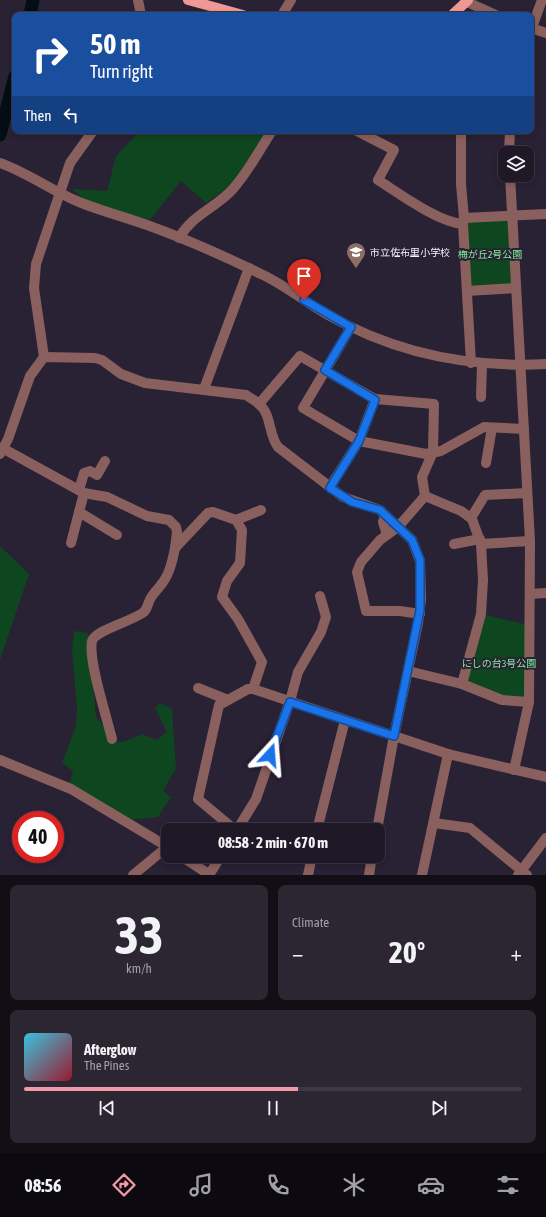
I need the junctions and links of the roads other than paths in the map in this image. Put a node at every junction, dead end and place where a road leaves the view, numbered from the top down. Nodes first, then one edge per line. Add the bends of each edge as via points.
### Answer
1 (138, 0) edge
2 (188, 0) edge
3 (291, 0) edge
4 (542, 0) edge
5 (467, 1) edge
6 (140, 12) edge
7 (232, 12) edge
8 (284, 12) edge
9 (455, 12) edge
10 (484, 12) edge
11 (534, 21) edge
12 (534, 30) edge
13 (546, 33) edge
14 (91, 134) edge
15 (270, 134) edge
16 (363, 134) edge
17 (461, 134) edge
18 (510, 134) edge
19 (510, 146) edge
20 (0, 163) edge
21 (510, 182) edge
22 (60, 193) junction
23 (546, 214) edge
24 (512, 216) junction
25 (463, 221) junction
26 (179, 238) junction
27 (249, 268) junction
28 (516, 288) junction
29 (467, 291) junction
30 (351, 327) junction
31 (44, 357) junction
32 (471, 363) junction
33 (482, 364) junction
34 (546, 364) edge
35 (521, 366) junction
36 (325, 370) junction
37 (204, 389) junction
38 (481, 397) dead end
39 (375, 400) junction
40 (259, 404) junction
41 (492, 428) junction
42 (524, 429) junction
43 (359, 441) junction
44 (1, 451) edge
45 (432, 454) junction
46 (105, 461) dead end
47 (486, 463) dead end
48 (330, 488) junction
49 (82, 492) junction
50 (527, 493) junction
51 (425, 496) junction
52 (261, 510) dead end
53 (79, 512) junction
54 (385, 516) junction
55 (471, 518) junction
56 (236, 520) junction
57 (398, 527) junction
58 (117, 535) dead end
59 (387, 535) junction
60 (530, 541) junction
61 (480, 542) junction
62 (71, 543) dead end
63 (454, 544) dead end
64 (175, 548) junction
65 (546, 593) edge
66 (530, 594) junction
67 (320, 596) dead end
68 (420, 614) junction
69 (408, 672) junction
70 (462, 684) junction
71 (198, 688) dead end
72 (253, 689) junction
73 (228, 700) junction
74 (290, 702) junction
75 (529, 702) junction
76 (345, 720) junction
77 (394, 736) junction
78 (112, 739) dead end
79 (448, 754) junction
80 (0, 760) edge
81 (514, 770) junction
82 (546, 777) edge
83 (227, 823) edge
84 (241, 823) edge
85 (320, 823) edge
86 (378, 823) edge
87 (434, 823) junction
88 (546, 838) edge
89 (161, 843) edge
90 (161, 853) edge
91 (192, 863) edge
92 (217, 863) edge
93 (311, 863) edge
94 (371, 863) edge
95 (522, 874) edge
96 (133, 875) edge
97 (210, 875) edge
98 (308, 875) edge
99 (369, 875) edge
100 (422, 875) edge

1 - 6 street
2 - 7 main road
3 - 8 street
4 - 11 street
5 - 9 main road
5 - 10 street
12 - 13 street
14 - 22 street via 70,162
15 - 26 street via 233,189 222,200 197,216
16 - 25 street via 394,150 378,180 437,215 456,224
17 - 25 street
18 - 19 street
20 - 22 street
21 - 24 street
22 - 26 street via 78,202
22 - 31 street via 36,264 34,280
23 - 24 street
24 - 25 street
24 - 28 street
25 - 29 street
26 - 27 street
27 - 30 street
27 - 37 street
28 - 29 street
28 - 35 street
29 - 32 street
30 - 32 street via 403,348
30 - 36 street
31 - 37 street via 95,358 121,374 145,383
31 - 44 street via 30,376 8,439
32 - 33 street
33 - 35 street
33 - 38 street
34 - 35 street
35 - 42 street
36 - 39 street
36 - 40 street via 300,356
36 - 43 street via 303,408
37 - 40 street via 240,394
39 - 43 street
39 - 45 street via 434,404
40 - 48 street via 265,410 273,440 278,447
41 - 42 street
41 - 45 street via 484,427
41 - 47 street
42 - 50 street
43 - 45 street
43 - 48 street
44 - 49 street
45 - 51 street via 422,477
46 - 49 street via 97,475 90,471 84,473
48 - 54 street via 343,497 380,510
49 - 53 street
49 - 64 street via 107,497 147,516 169,520 178,532
50 - 55 street via 485,495
50 - 60 street
51 - 55 street via 461,511
51 - 57 street
52 - 56 street
53 - 58 street
53 - 62 street
54 - 57 street
54 - 59 street via 383,522
55 - 61 street
56 - 64 street via 213,512 208,513
56 - 72 street via 242,530 240,563 227,581 222,597 238,619 262,662
57 - 59 street
57 - 68 street via 412,540 420,560
59 - 68 street via 365,556 358,572 366,611
60 - 61 street
60 - 66 street
61 - 63 street
61 - 70 street via 483,580 481,614
64 - 78 street via 166,578 152,595 146,610 95,635 92,641 97,678
65 - 66 street
66 - 75 street
67 - 74 street via 326,617 321,632 298,672
68 - 69 street
69 - 70 street
69 - 77 street
70 - 75 street via 502,700
71 - 73 street
72 - 73 street via 248,689
72 - 74 street
73 - 83 street via 219,705 198,799
74 - 76 street
74 - 84 street via 256,799
75 - 81 street
76 - 77 street
76 - 85 street
77 - 79 street
77 - 86 street
79 - 81 street
79 - 87 street
80 - 89 street via 71,789
81 - 82 street
87 - 95 street via 470,828
87 - 100 street
88 - 95 street
90 - 96 street
91 - 97 street
92 - 97 street
93 - 98 street
94 - 99 street

